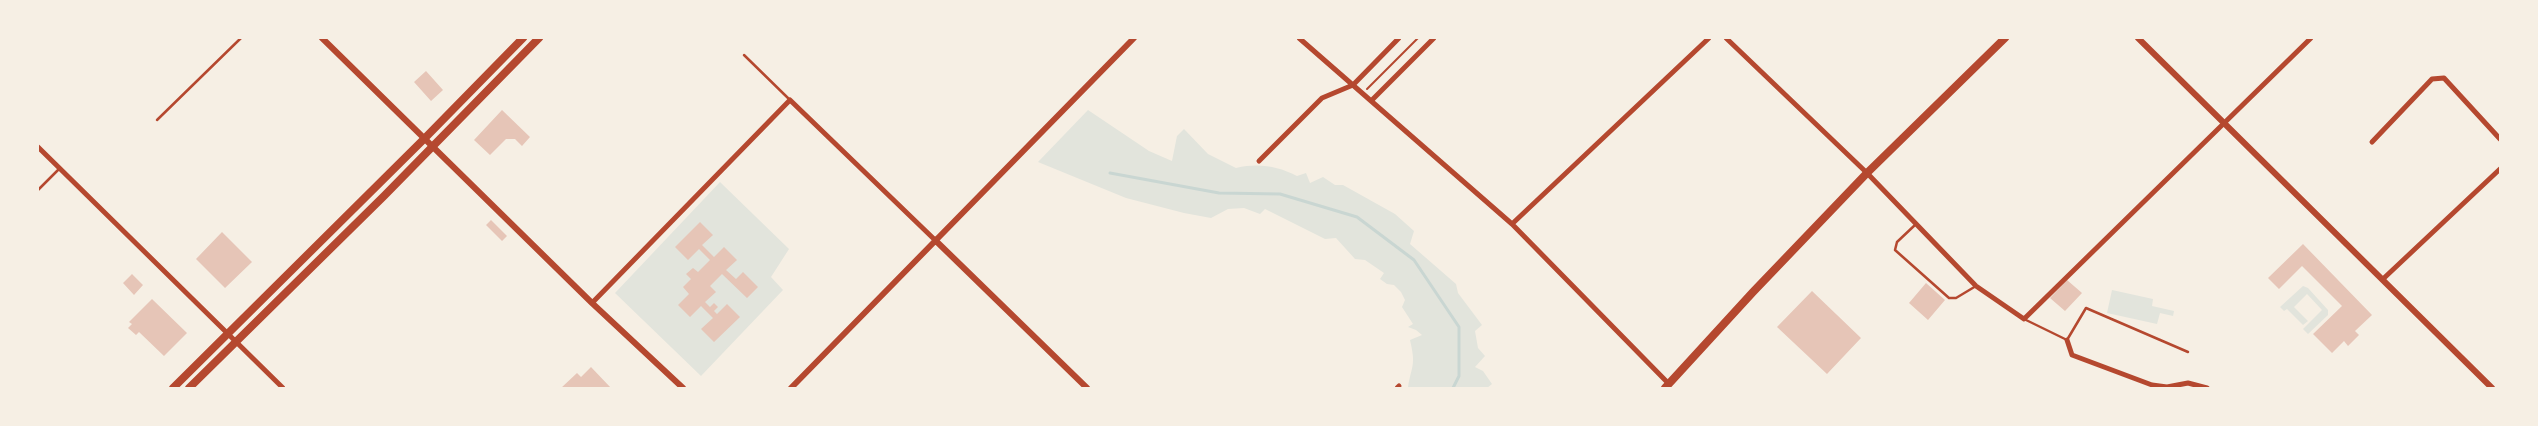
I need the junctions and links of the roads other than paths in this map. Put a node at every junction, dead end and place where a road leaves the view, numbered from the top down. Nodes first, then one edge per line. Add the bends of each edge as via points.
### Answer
1 (241, 38) edge
2 (322, 38) edge
3 (523, 38) edge
4 (539, 38) edge
5 (1134, 38) edge
6 (1299, 38) edge
7 (1399, 38) edge
8 (1434, 38) edge
9 (1709, 38) edge
10 (1726, 38) edge
11 (2005, 38) edge
12 (2138, 38) edge
13 (2311, 38) edge
14 (744, 55) dead end
15 (1353, 85) junction
16 (790, 100) junction
17 (1371, 101) junction
18 (157, 120) dead end
19 (2223, 122) junction
20 (426, 138) junction
21 (2500, 139) edge
22 (2372, 142) dead end
23 (434, 146) junction
24 (38, 147) edge
25 (1259, 161) dead end
26 (59, 169) junction
27 (2500, 169) edge
28 (1867, 173) junction
29 (38, 190) edge
30 (1512, 224) junction
31 (1916, 224) junction
32 (935, 240) junction
33 (2383, 279) junction
34 (1976, 286) junction
35 (592, 303) junction
36 (2024, 320) junction
37 (228, 334) junction
38 (2067, 340) junction
39 (236, 342) junction
40 (2188, 352) dead end
41 (1667, 386) edge
42 (173, 388) edge
43 (189, 388) edge
44 (283, 388) edge
45 (683, 388) edge
46 (791, 388) edge
47 (1087, 388) edge
48 (2207, 388) edge
49 (2492, 388) edge

1 - 18 lane
2 - 20 street
3 - 20 main road
4 - 23 main road
5 - 32 street
6 - 15 street
7 - 15 street
8 - 17 street
9 - 30 street
10 - 28 street
11 - 28 main road
12 - 19 street
13 - 19 street
14 - 16 lane
15 - 17 street
15 - 25 street via 1322,98
16 - 32 street
16 - 35 street
17 - 30 street
19 - 33 street
19 - 36 street
20 - 23 street
20 - 37 main road
21 - 22 street via 2444,78 2438,78 2432,79
23 - 35 street
23 - 39 main road
24 - 26 street
26 - 29 lane
26 - 37 street
27 - 33 street
28 - 31 street
28 - 41 main road
30 - 41 street
31 - 34 street
31 - 34 lane via 1897,242 1895,250 1949,298 1956,298
32 - 46 street
32 - 47 street
33 - 49 street
34 - 36 street
35 - 45 street
36 - 38 lane
37 - 39 street
37 - 42 main road
38 - 40 lane via 2086,308
38 - 48 street via 2072,355 2116,373 2152,385 2188,383
39 - 43 main road
39 - 44 street

